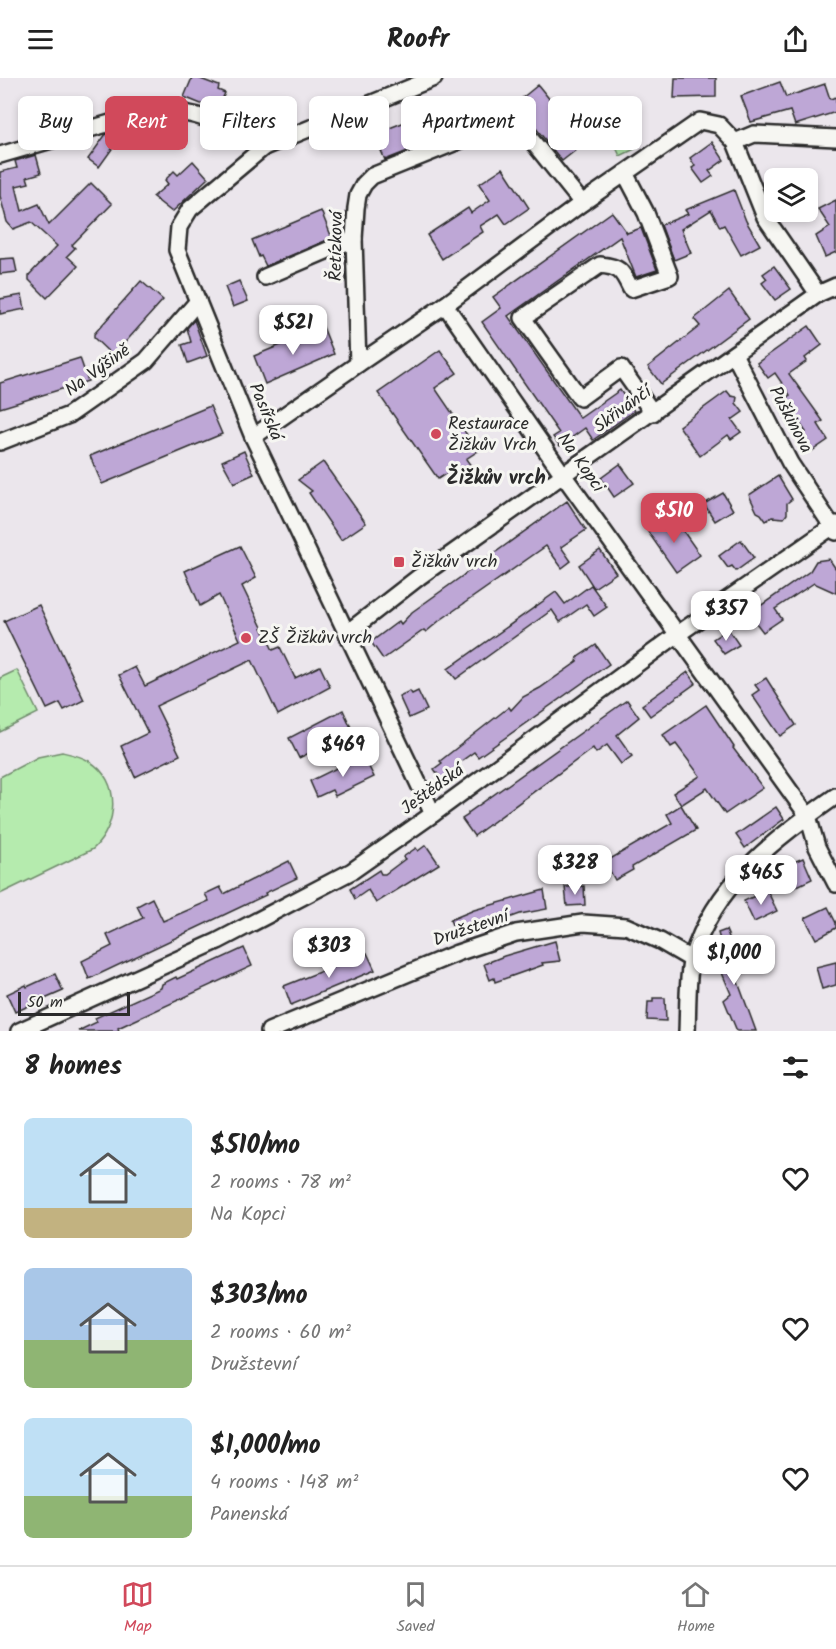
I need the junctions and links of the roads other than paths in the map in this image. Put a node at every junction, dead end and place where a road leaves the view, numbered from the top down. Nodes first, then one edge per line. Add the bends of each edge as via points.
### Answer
1 (434, 78) edge
2 (200, 116) edge
3 (297, 134) edge
4 (836, 138) edge
5 (735, 142) junction
6 (260, 150) edge
7 (0, 155) edge
8 (625, 173) junction
9 (582, 203) junction
10 (354, 238) junction
11 (265, 277) dead end
12 (836, 286) edge
13 (818, 294) junction
14 (198, 301) junction
15 (445, 305) junction
16 (734, 354) junction
17 (357, 364) junction
18 (653, 413) junction
19 (253, 437) junction
20 (0, 442) edge
21 (564, 476) junction
22 (835, 528) edge
23 (347, 633) junction
24 (678, 634) junction
25 (836, 796) edge
26 (433, 814) junction
27 (808, 816) junction
28 (836, 884) edge
29 (691, 959) junction
30 (19, 1031) edge
31 (269, 1031) edge
32 (687, 1031) edge

1 - 3 street, Pasířská
2 - 7 street via 155,110
4 - 5 street via 754,134
5 - 8 street via 719,125 700,122
5 - 13 street via 765,217
6 - 14 street, Pasířská via 190,209 179,227 177,250
8 - 9 street
8 - 18 street via 646,213 670,276 631,289 622,271 600,265 523,318 580,398 621,368
9 - 10 street, Řetízková via 521,127 501,124 372,176 358,195
9 - 15 street
10 - 11 street
10 - 17 street, Řetízková
12 - 13 street, Skřivánčí
13 - 16 street, Skřivánčí
14 - 19 street, Pasířská
14 - 20 street, Na Výšině via 146,362 69,416
15 - 17 street
15 - 21 street, Na Kopci
16 - 18 street, Skřivánčí
16 - 22 street, Puškinova via 790,463
17 - 19 street
18 - 21 street, Skřivánčí
19 - 23 street, Pasířská
21 - 23 street, Skřivánčí
21 - 24 street, Na Kopci
22 - 24 street, Ještědská
23 - 26 street, Pasířská
24 - 26 street, Ještědská
24 - 27 street, Na Kopci
25 - 27 street
26 - 30 street, Ještědská via 352,871 218,941
27 - 28 street, Na Kopci
27 - 29 street via 742,872 712,911
29 - 31 street, Družstevní via 626,926 583,923 516,933 457,953
29 - 32 street

